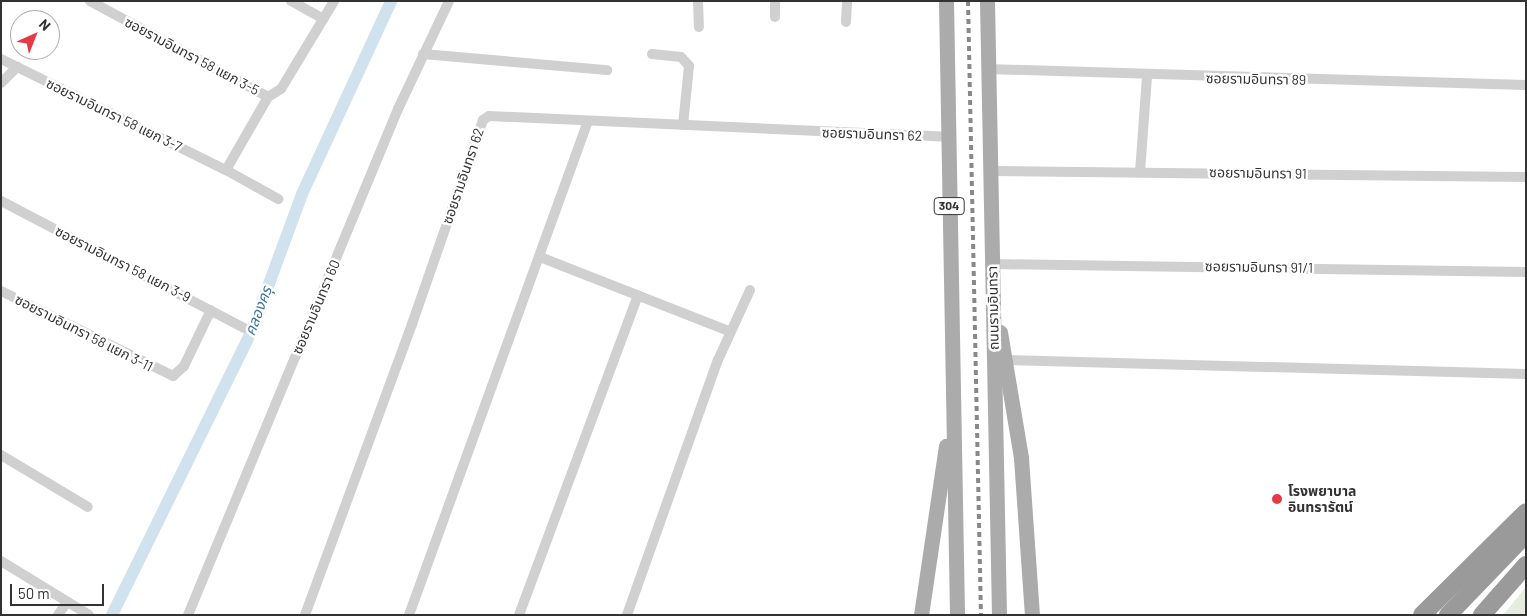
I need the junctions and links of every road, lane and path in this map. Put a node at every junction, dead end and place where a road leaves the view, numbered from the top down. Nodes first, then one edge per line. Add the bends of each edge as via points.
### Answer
1 (90, 1) edge
2 (291, 1) edge
3 (334, 1) edge
4 (449, 1) edge
5 (698, 1) edge
6 (775, 1) edge
7 (847, 1) edge
8 (946, 1) edge
9 (987, 1) edge
10 (775, 17) dead end
11 (323, 18) junction
12 (846, 22) dead end
13 (699, 27) dead end
14 (423, 54) junction
15 (652, 54) dead end
16 (1, 59) edge
17 (17, 67) junction
18 (987, 69) junction
19 (607, 70) dead end
20 (1147, 76) junction
21 (1, 83) edge
22 (1526, 86) edge
23 (268, 97) junction
24 (588, 121) junction
25 (683, 125) junction
26 (948, 137) junction
27 (226, 170) junction
28 (990, 171) junction
29 (1140, 172) junction
30 (1526, 178) edge
31 (278, 199) dead end
32 (1, 200) edge
33 (540, 257) junction
34 (992, 264) junction
35 (1526, 272) edge
36 (750, 290) dead end
37 (1, 291) edge
38 (992, 294) junction
39 (638, 295) junction
40 (211, 310) junction
41 (244, 328) dead end
42 (729, 331) junction
43 (1006, 360) junction
44 (1526, 374) edge
45 (952, 410) junction
46 (1, 456) edge
47 (88, 507) dead end
48 (1526, 512) edge
49 (1526, 534) edge
50 (1, 562) edge
51 (1526, 564) edge
52 (67, 602) junction
53 (58, 615) edge
54 (89, 615) edge
55 (188, 615) edge
56 (305, 615) edge
57 (409, 615) edge
58 (520, 615) edge
59 (626, 615) edge
60 (922, 615) edge
61 (957, 615) edge
62 (999, 615) edge
63 (1032, 615) edge
64 (1422, 615) edge
65 (1448, 615) edge
66 (1482, 615) edge

1 - 23 street, ซอยรามอินทรา 58 แยก 3-5
2 - 11 street
3 - 11 street
4 - 14 street, ซอยรามอินทรา 60
5 - 13 street
6 - 10 street
7 - 12 street
8 - 26 main road, 304
9 - 18 main road, ถนนรามอินทรา
11 - 23 street via 281,89
14 - 19 street
14 - 55 street, ซอยรามอินทรา 60
15 - 25 street via 681,57 689,66
16 - 17 street, ซอยรามอินทรา 58 แยก 3-7
17 - 21 street
17 - 27 street, ซอยรามอินทรา 58 แยก 3-7
18 - 20 street, ซอยรามอินทรา 89
18 - 28 main road, ถนนรามอินทรา
20 - 22 street, ซอยรามอินทรา 89
20 - 29 street
23 - 27 street
24 - 25 street, ซอยรามอินทรา 62
24 - 33 street
24 - 56 street, ซอยรามอินทรา 62 via 488,116 478,127 412,324
25 - 26 street, ซอยรามอินทรา 62
26 - 45 main road, 304
27 - 31 street, ซอยรามอินทรา 58 แยก 3-7
28 - 29 street, ซอยรามอินทรา 91
28 - 34 main road, ถนนรามอินทรา
29 - 30 street, ซอยรามอินทรา 91
32 - 40 street, ซอยรามอินทรา 58 แยก 3-9
33 - 39 street
33 - 57 street
34 - 35 street, ซอยรามอินทรา 91/1
34 - 38 main road, ถนนรามอินทรา
36 - 42 street
37 - 40 street, ซอยรามอินทรา 58 แยก 3-11 via 167,375 179,372
38 - 43 main road
38 - 62 main road, ถนนรามอินทรา
39 - 42 street
39 - 58 street
40 - 41 street, ซอยรามอินทรา 58 แยก 3-9
42 - 59 street
43 - 44 street
43 - 63 main road via 1021,458
45 - 60 main road
45 - 61 main road, 304
46 - 47 street
48 - 64 highway
49 - 65 highway
50 - 52 street
51 - 66 highway
52 - 53 street
52 - 54 street

